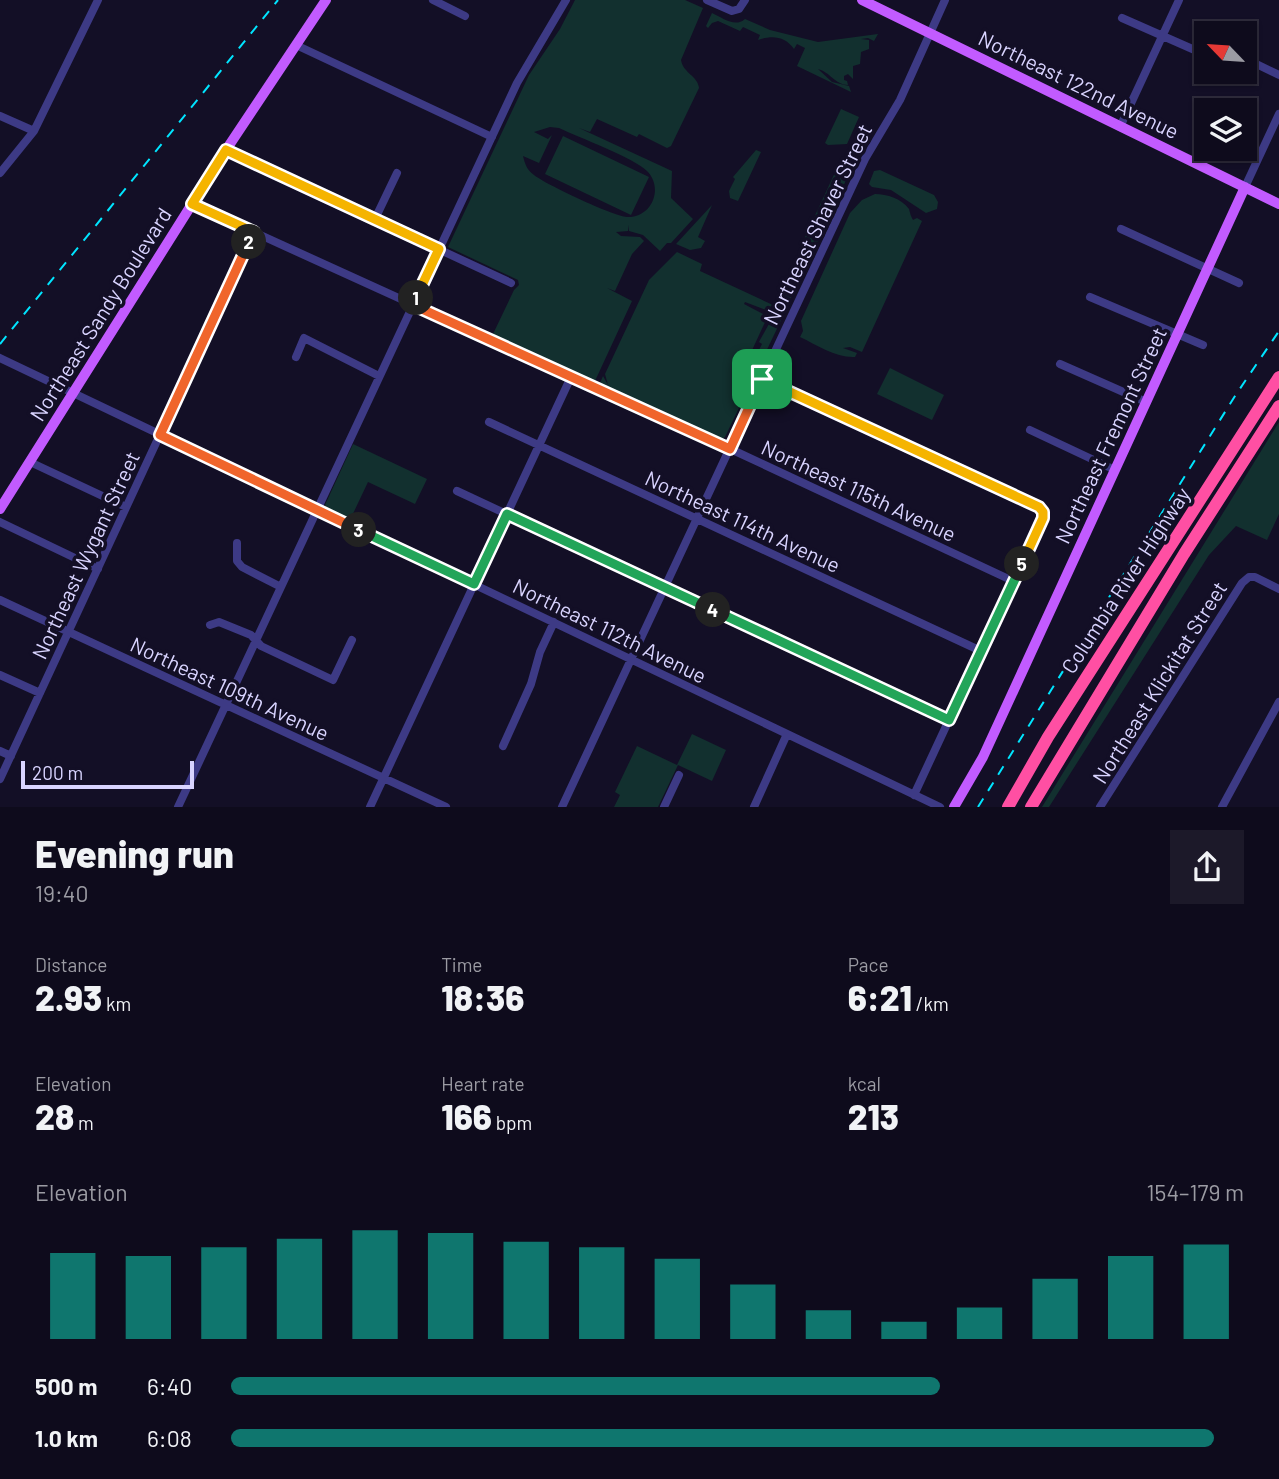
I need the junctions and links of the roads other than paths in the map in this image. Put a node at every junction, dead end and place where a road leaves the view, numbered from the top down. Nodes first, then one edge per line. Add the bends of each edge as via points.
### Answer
1 (98, 0) edge
2 (326, 0) edge
3 (433, 0) edge
4 (566, 0) edge
5 (707, 0) edge
6 (745, 0) edge
7 (862, 0) edge
8 (945, 0) edge
9 (1178, 0) edge
10 (465, 16) dead end
11 (1122, 18) dead end
12 (931, 33) junction
13 (1162, 36) junction
14 (296, 44) junction
15 (1194, 50) edge
16 (1257, 64) edge
17 (1279, 75) edge
18 (1279, 114) edge
19 (0, 116) edge
20 (1120, 127) junction
21 (34, 131) junction
22 (1270, 134) junction
23 (492, 137) junction
24 (1279, 138) edge
25 (226, 150) junction
26 (0, 173) edge
27 (397, 173) dead end
28 (1245, 187) junction
29 (192, 204) junction
30 (1279, 204) edge
31 (374, 220) junction
32 (1121, 229) dead end
33 (254, 232) junction
34 (439, 249) junction
35 (1208, 267) junction
36 (511, 283) dead end
37 (1239, 283) dead end
38 (1090, 297) dead end
39 (413, 305) junction
40 (1177, 334) junction
41 (1203, 345) dead end
42 (296, 356) dead end
43 (0, 358) edge
44 (1060, 363) dead end
45 (379, 376) junction
46 (571, 377) junction
47 (1279, 377) edge
48 (762, 379) junction
49 (74, 393) junction
50 (1146, 402) junction
51 (1279, 406) edge
52 (489, 422) dead end
53 (1030, 430) dead end
54 (160, 435) junction
55 (539, 445) junction
56 (730, 449) junction
57 (30, 462) junction
58 (1115, 470) junction
59 (457, 491) dead end
60 (127, 507) junction
61 (0, 509) edge
62 (318, 510) junction
63 (507, 514) junction
64 (697, 519) junction
65 (0, 522) edge
66 (237, 543) dead end
67 (98, 569) junction
68 (1013, 581) junction
69 (474, 584) junction
70 (281, 587) junction
71 (664, 588) junction
72 (1279, 589) edge
73 (0, 600) edge
74 (554, 622) junction
75 (210, 625) dead end
76 (68, 632) junction
77 (256, 640) junction
78 (352, 640) dead end
79 (981, 651) junction
80 (631, 659) junction
81 (0, 675) edge
82 (40, 693) junction
83 (1279, 702) edge
84 (226, 705) junction
85 (949, 720) junction
86 (787, 734) junction
87 (503, 746) dead end
88 (0, 751) edge
89 (11, 756) junction
90 (679, 775) dead end
91 (383, 778) junction
92 (0, 779) edge
93 (915, 795) junction
94 (178, 807) edge
95 (370, 807) edge
96 (446, 807) edge
97 (562, 807) edge
98 (664, 807) edge
99 (754, 807) edge
100 (940, 807) edge
101 (954, 807) edge
102 (1008, 807) edge
103 (1031, 807) edge
104 (1100, 807) edge
105 (1222, 807) edge

1 - 21 street
2 - 14 main road, Northeast Sandy Boulevard
3 - 10 street
4 - 23 street via 527,64
5 - 6 street via 728,10 736,10
7 - 12 main road, Northeast 122nd Avenue
8 - 12 street, Northeast Shaver Street
9 - 13 street
11 - 13 street
12 - 20 main road, Northeast 122nd Avenue
12 - 48 street, Northeast Shaver Street via 900,100 865,159
13 - 15 street
13 - 20 street
14 - 23 street
14 - 25 main road, Northeast Sandy Boulevard
16 - 17 street
18 - 22 street, Northeast Fremont Street
19 - 21 street
20 - 28 main road, Northeast 122nd Avenue
21 - 26 street
22 - 24 street
22 - 28 street, Northeast Fremont Street
23 - 34 street
25 - 29 main road, Northeast Sandy Boulevard
25 - 31 street
27 - 31 street
28 - 30 main road, Northeast 122nd Avenue
28 - 35 main road, Northeast Fremont Street
29 - 33 street, Northeast 115th Avenue
29 - 49 main road, Northeast Sandy Boulevard
31 - 34 street
32 - 35 street
33 - 39 street, Northeast 115th Avenue
33 - 54 street, Northeast Wygant Street
34 - 36 street
34 - 39 street
35 - 37 street
35 - 40 main road, Northeast Fremont Street
38 - 40 street
39 - 45 street
39 - 46 street, Northeast 115th Avenue
40 - 41 street
40 - 50 main road, Northeast Fremont Street
42 - 45 street via 304,338
43 - 49 street, Northeast 112th Avenue
44 - 50 street
45 - 62 street
46 - 55 street
46 - 56 street, Northeast 115th Avenue
47 - 102 highway, Columbia River Highway
48 - 56 street, Northeast Shaver Street
48 - 68 street via 1043,512
49 - 54 street, Northeast 112th Avenue
49 - 57 main road, Northeast Sandy Boulevard
50 - 58 main road, Northeast Fremont Street
51 - 103 highway, Columbia River Highway
52 - 55 street, Northeast 114th Avenue
53 - 58 street
54 - 60 street, Northeast Wygant Street
54 - 62 street, Northeast 112th Avenue
55 - 63 street
55 - 64 street, Northeast 114th Avenue
56 - 64 street, Northeast Shaver Street
56 - 68 street, Northeast 115th Avenue
57 - 60 street
57 - 61 main road, Northeast Sandy Boulevard
58 - 101 main road, Northeast Fremont Street via 983,757
59 - 63 street
60 - 67 street, Northeast Wygant Street
62 - 69 street, Northeast 112th Avenue
62 - 70 street
63 - 69 street
63 - 71 street
64 - 71 street, Northeast Shaver Street
64 - 79 street, Northeast 114th Avenue
65 - 67 street
66 - 70 street via 237,561 242,567
67 - 76 street, Northeast Wygant Street
68 - 79 street
69 - 74 street, Northeast 112th Avenue
69 - 91 street
70 - 77 street
71 - 80 street, Northeast Shaver Street
71 - 85 street
72 - 104 street, Northeast Klickitat Street via 1249,577 1242,583
73 - 76 street, Northeast 109th Avenue
74 - 80 street, Northeast 112th Avenue
74 - 87 street
75 - 77 street via 219,622
76 - 82 street, Northeast Wygant Street
76 - 84 street, Northeast 109th Avenue
77 - 78 street via 333,680
77 - 84 street
79 - 85 street
80 - 86 street, Northeast 112th Avenue
80 - 97 street, Northeast Shaver Street
81 - 82 street
82 - 89 street, Northeast Wygant Street
83 - 105 street
84 - 91 street, Northeast 109th Avenue
84 - 94 street
85 - 93 street
86 - 93 street, Northeast 112th Avenue
86 - 99 street
88 - 89 street
89 - 92 street, Northeast Wygant Street
90 - 98 street
91 - 95 street
91 - 96 street, Northeast 109th Avenue
93 - 100 street, Northeast 112th Avenue

